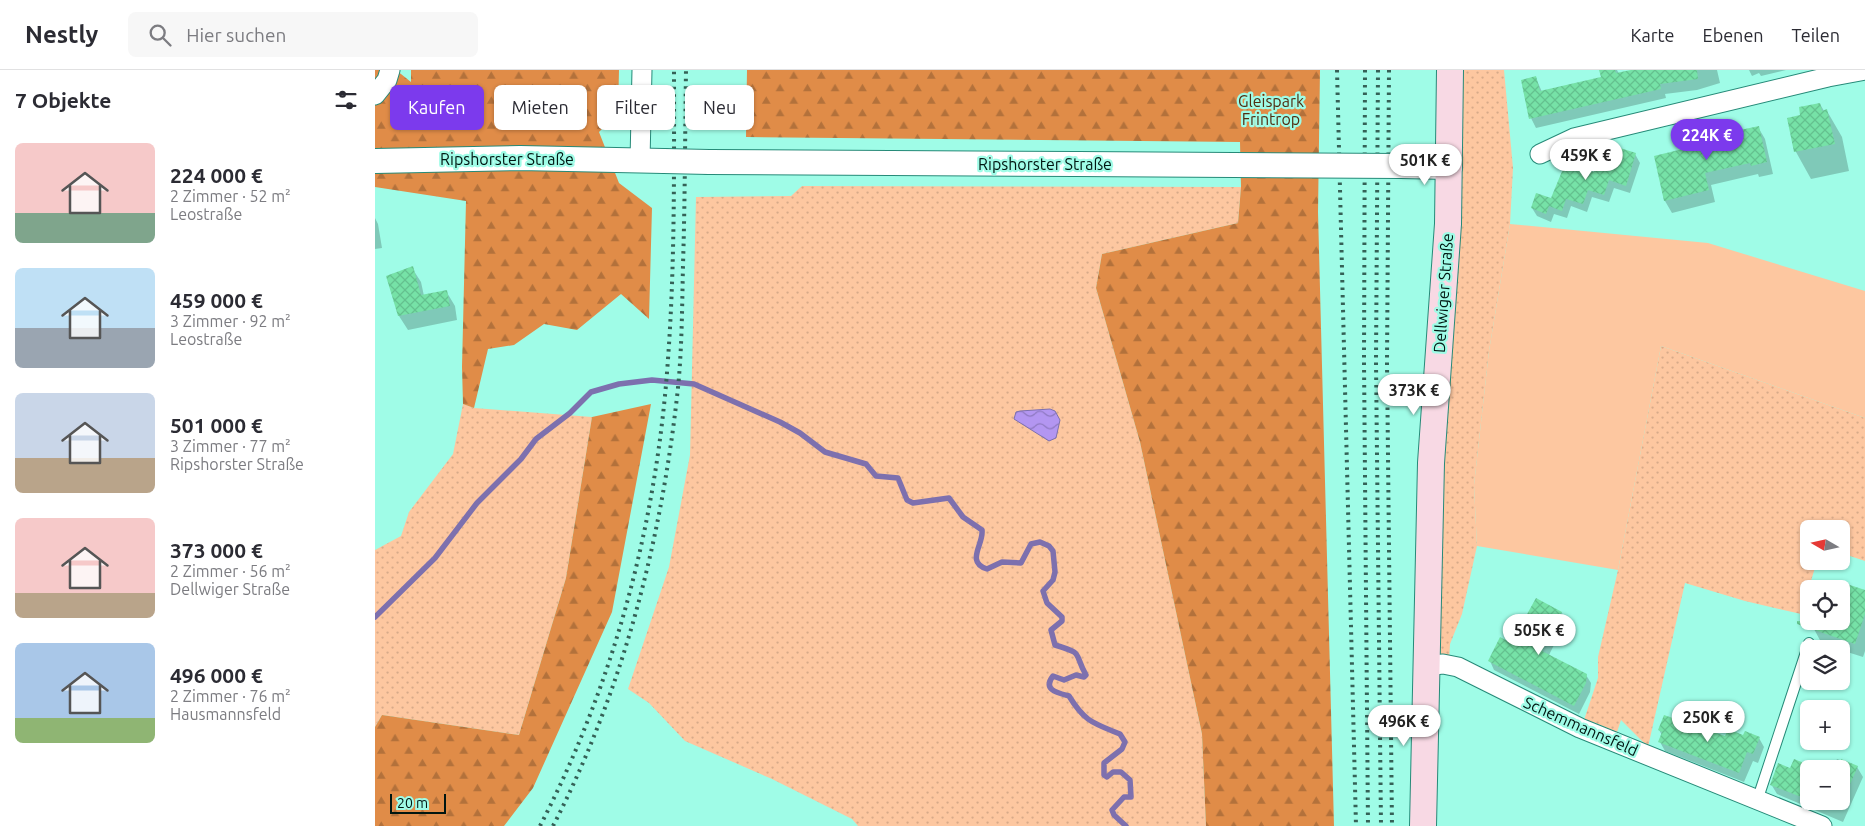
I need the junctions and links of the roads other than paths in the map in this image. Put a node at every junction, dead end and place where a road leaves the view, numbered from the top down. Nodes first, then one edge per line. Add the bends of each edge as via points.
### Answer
1 (390, 70) edge
2 (642, 70) edge
3 (1450, 70) edge
4 (1865, 70) edge
5 (1827, 73) edge
6 (378, 92) edge
7 (1540, 154) dead end
8 (375, 161) edge
9 (640, 161) junction
10 (1450, 167) junction
11 (1425, 666) junction
12 (1800, 670) edge
13 (1757, 801) junction
14 (1423, 826) edge
15 (1822, 826) edge

1 - 6 street
2 - 9 street
3 - 10 main road, Dellwiger Straße
4 - 5 street
5 - 7 street via 1574,138
8 - 9 street, Ripshorster Straße via 520,158
9 - 10 street, Ripshorster Straße, bridge
10 - 11 main road, Dellwiger Straße via 1449,224 1431,463
11 - 13 street, Schemmannsfeld via 1443,664 1458,667 1581,728
11 - 14 main road, Dellwiger Straße
12 - 13 lane
13 - 15 street, Schemmannsfeld

